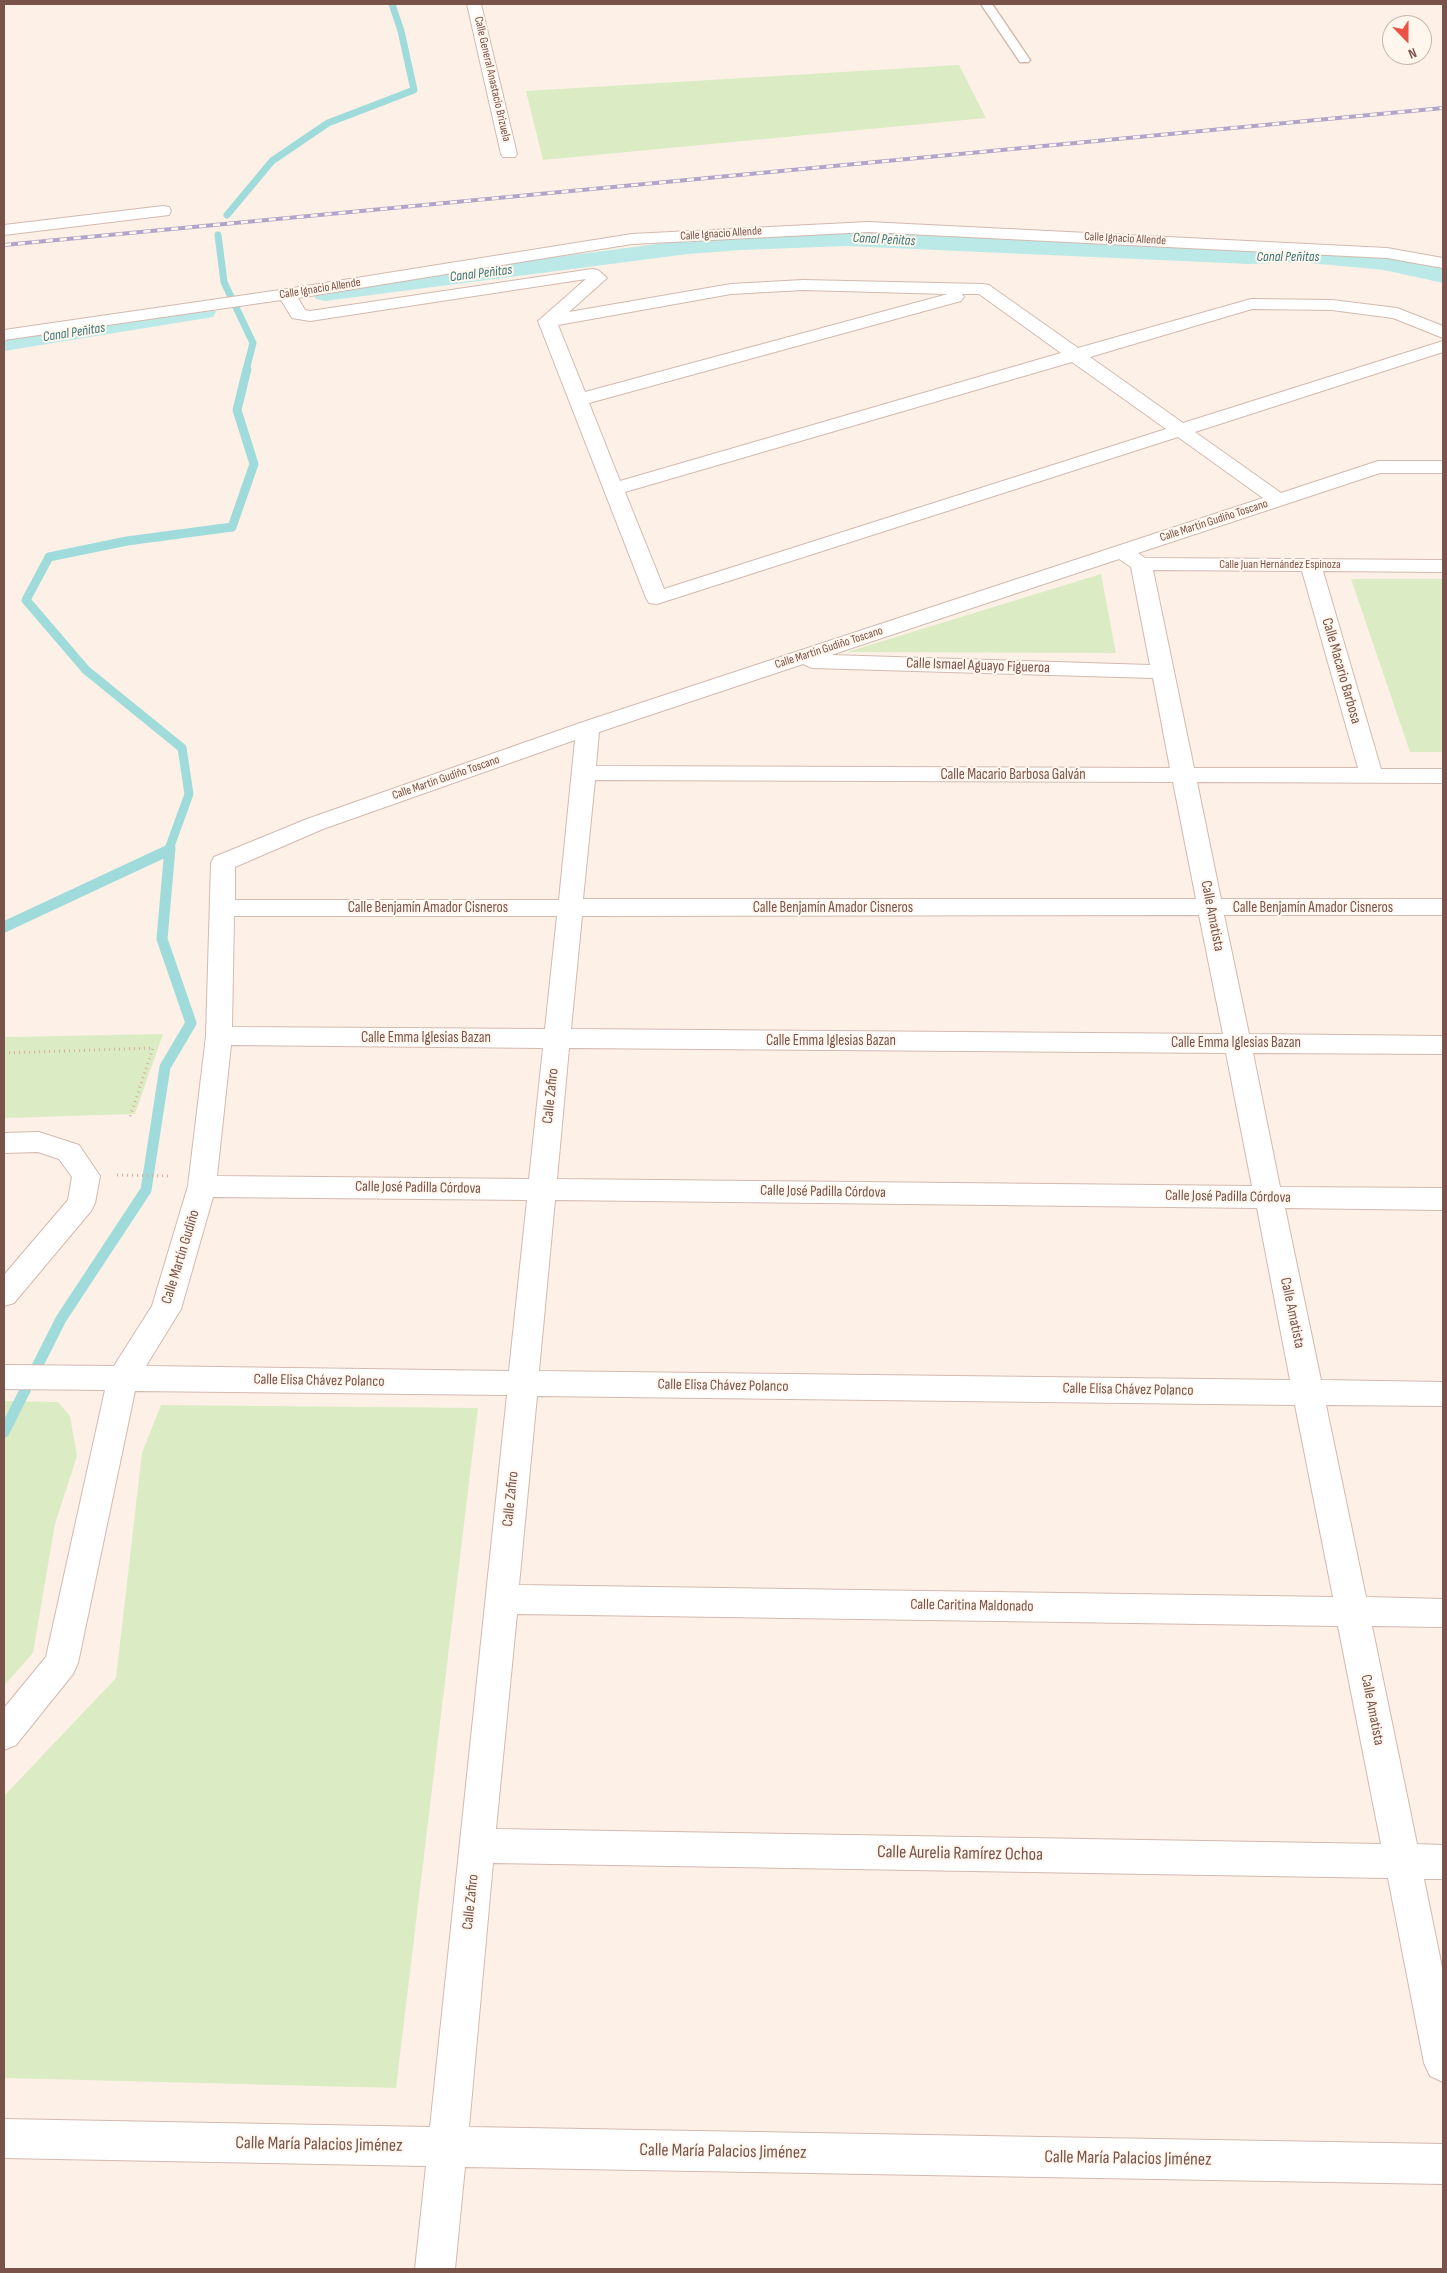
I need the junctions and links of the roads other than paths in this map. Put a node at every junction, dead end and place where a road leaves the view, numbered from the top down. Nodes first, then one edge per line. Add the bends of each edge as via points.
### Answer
1 (474, 4) edge
2 (987, 4) edge
3 (1024, 60) dead end
4 (509, 154) dead end
5 (163, 212) dead end
6 (4, 230) edge
7 (1443, 263) edge
8 (983, 289) junction
9 (287, 294) junction
10 (547, 321) junction
11 (1443, 333) edge
12 (4, 335) edge
13 (1443, 346) edge
14 (1075, 355) junction
15 (578, 400) junction
16 (1180, 430) junction
17 (1443, 467) edge
18 (613, 489) junction
19 (1278, 500) junction
20 (1131, 558) junction
21 (1310, 565) junction
22 (1443, 566) edge
23 (793, 660) junction
24 (1163, 672) junction
25 (588, 728) junction
26 (583, 773) junction
27 (1184, 776) junction
28 (1372, 776) junction
29 (1443, 776) edge
30 (223, 863) joint
31 (1443, 907) edge
32 (222, 908) junction
33 (570, 908) junction
34 (1210, 908) junction
35 (219, 1036) junction
36 (557, 1039) junction
37 (1238, 1044) junction
38 (1443, 1045) edge
39 (4, 1143) edge
40 (202, 1186) junction
41 (542, 1189) junction
42 (1268, 1197) junction
43 (1443, 1199) edge
44 (4, 1295) edge
45 (4, 1377) edge
46 (123, 1378) junction
47 (523, 1383) junction
48 (1308, 1392) junction
49 (1443, 1394) edge
50 (502, 1600) junction
51 (1352, 1612) junction
52 (1443, 1613) edge
53 (4, 1734) edge
54 (477, 1846) junction
55 (1403, 1861) junction
56 (1443, 1862) edge
57 (1443, 2063) edge
58 (4, 2139) edge
59 (447, 2147) junction
60 (1443, 2164) edge
61 (435, 2269) edge

1 - 4 street, Calle General Anastacio Brizuela
2 - 3 lane
5 - 6 street
7 - 9 street, Calle Ignacio Allende via 1387,253 1312,248 868,227 632,239
8 - 10 street via 803,285 731,289
8 - 14 street
8 - 15 street
9 - 10 street via 298,314 310,316 583,274 598,278
9 - 12 street, Calle Ignacio Allende
10 - 15 street
11 - 14 street via 1397,313 1332,305 1251,304
13 - 16 street
14 - 16 street
14 - 18 street
15 - 18 street
16 - 18 street via 657,598
16 - 19 street
17 - 19 street, Calle Martín Gudiño Toscano via 1378,466
19 - 20 street, Calle Martín Gudiño Toscano
20 - 21 street, Calle Juan Hernández Espinoza
20 - 23 street, Calle Martín Gudiño Toscano
20 - 24 street, Calle Amatista
21 - 22 street, Calle Juan Hernández Espinoza
21 - 28 street, Calle Macario Barbosa
23 - 24 street, Calle Ismael Aguayo Figueroa
23 - 25 street, Calle Martín Gudiño Toscano
24 - 27 street, Calle Amatista
25 - 26 street, Calle Zafiro
25 - 30 street, Calle Martín Gudiño Toscano via 315,824
26 - 27 street, Calle Macario Barbosa Galván
26 - 33 street, Calle Zafiro
27 - 28 street, Calle Macario Barbosa Galván
27 - 34 street, Calle Amatista
28 - 29 street, Calle Macario Barbosa Galván
30 - 32 street, Calle Martín Gudiño
31 - 34 street, Calle Benjamín Amador Cisneros
32 - 33 street, Calle Benjamín Amador Cisneros
32 - 35 street, Calle Martín Gudiño
33 - 34 street, Calle Benjamín Amador Cisneros
33 - 36 street, Calle Zafiro
34 - 37 street, Calle Amatista
35 - 36 street, Calle Emma Iglesias Bazan
35 - 40 street, Calle Martín Gudiño
36 - 37 street, Calle Emma Iglesias Bazan
36 - 41 street, Calle Zafiro
37 - 38 street, Calle Emma Iglesias Bazan
37 - 42 street, Calle Amatista
39 - 44 street via 39,1142 70,1152 86,1176 81,1203
40 - 41 street, Calle José Padilla Córdova
40 - 46 street, Calle Martín Gudiño via 166,1309
41 - 42 street, Calle José Padilla Córdova
41 - 47 street, Calle Zafiro
42 - 43 street, Calle José Padilla Córdova
42 - 48 street, Calle Amatista
45 - 46 street, Calle Elisa Chávez Polanco
46 - 47 street, Calle Elisa Chávez Polanco
46 - 53 street, Calle Martín Gudiño via 61,1663
47 - 48 street, Calle Elisa Chávez Polanco
47 - 50 street, Calle Zafiro
48 - 49 street, Calle Elisa Chávez Polanco
48 - 51 street, Calle Amatista
50 - 51 street, Calle Caritina Maldonado
50 - 54 street, Calle Zafiro
51 - 52 street, Calle Caritina Maldonado
51 - 55 street, Calle Amatista
54 - 55 street, Calle Aurelia Ramírez Ochoa
54 - 59 street, Calle Zafiro
55 - 56 street, Calle Aurelia Ramírez Ochoa
55 - 57 street, Calle Amatista
58 - 59 street, Calle María Palacios Jiménez
59 - 60 street, Calle María Palacios Jiménez
59 - 61 street, Calle Zafiro

